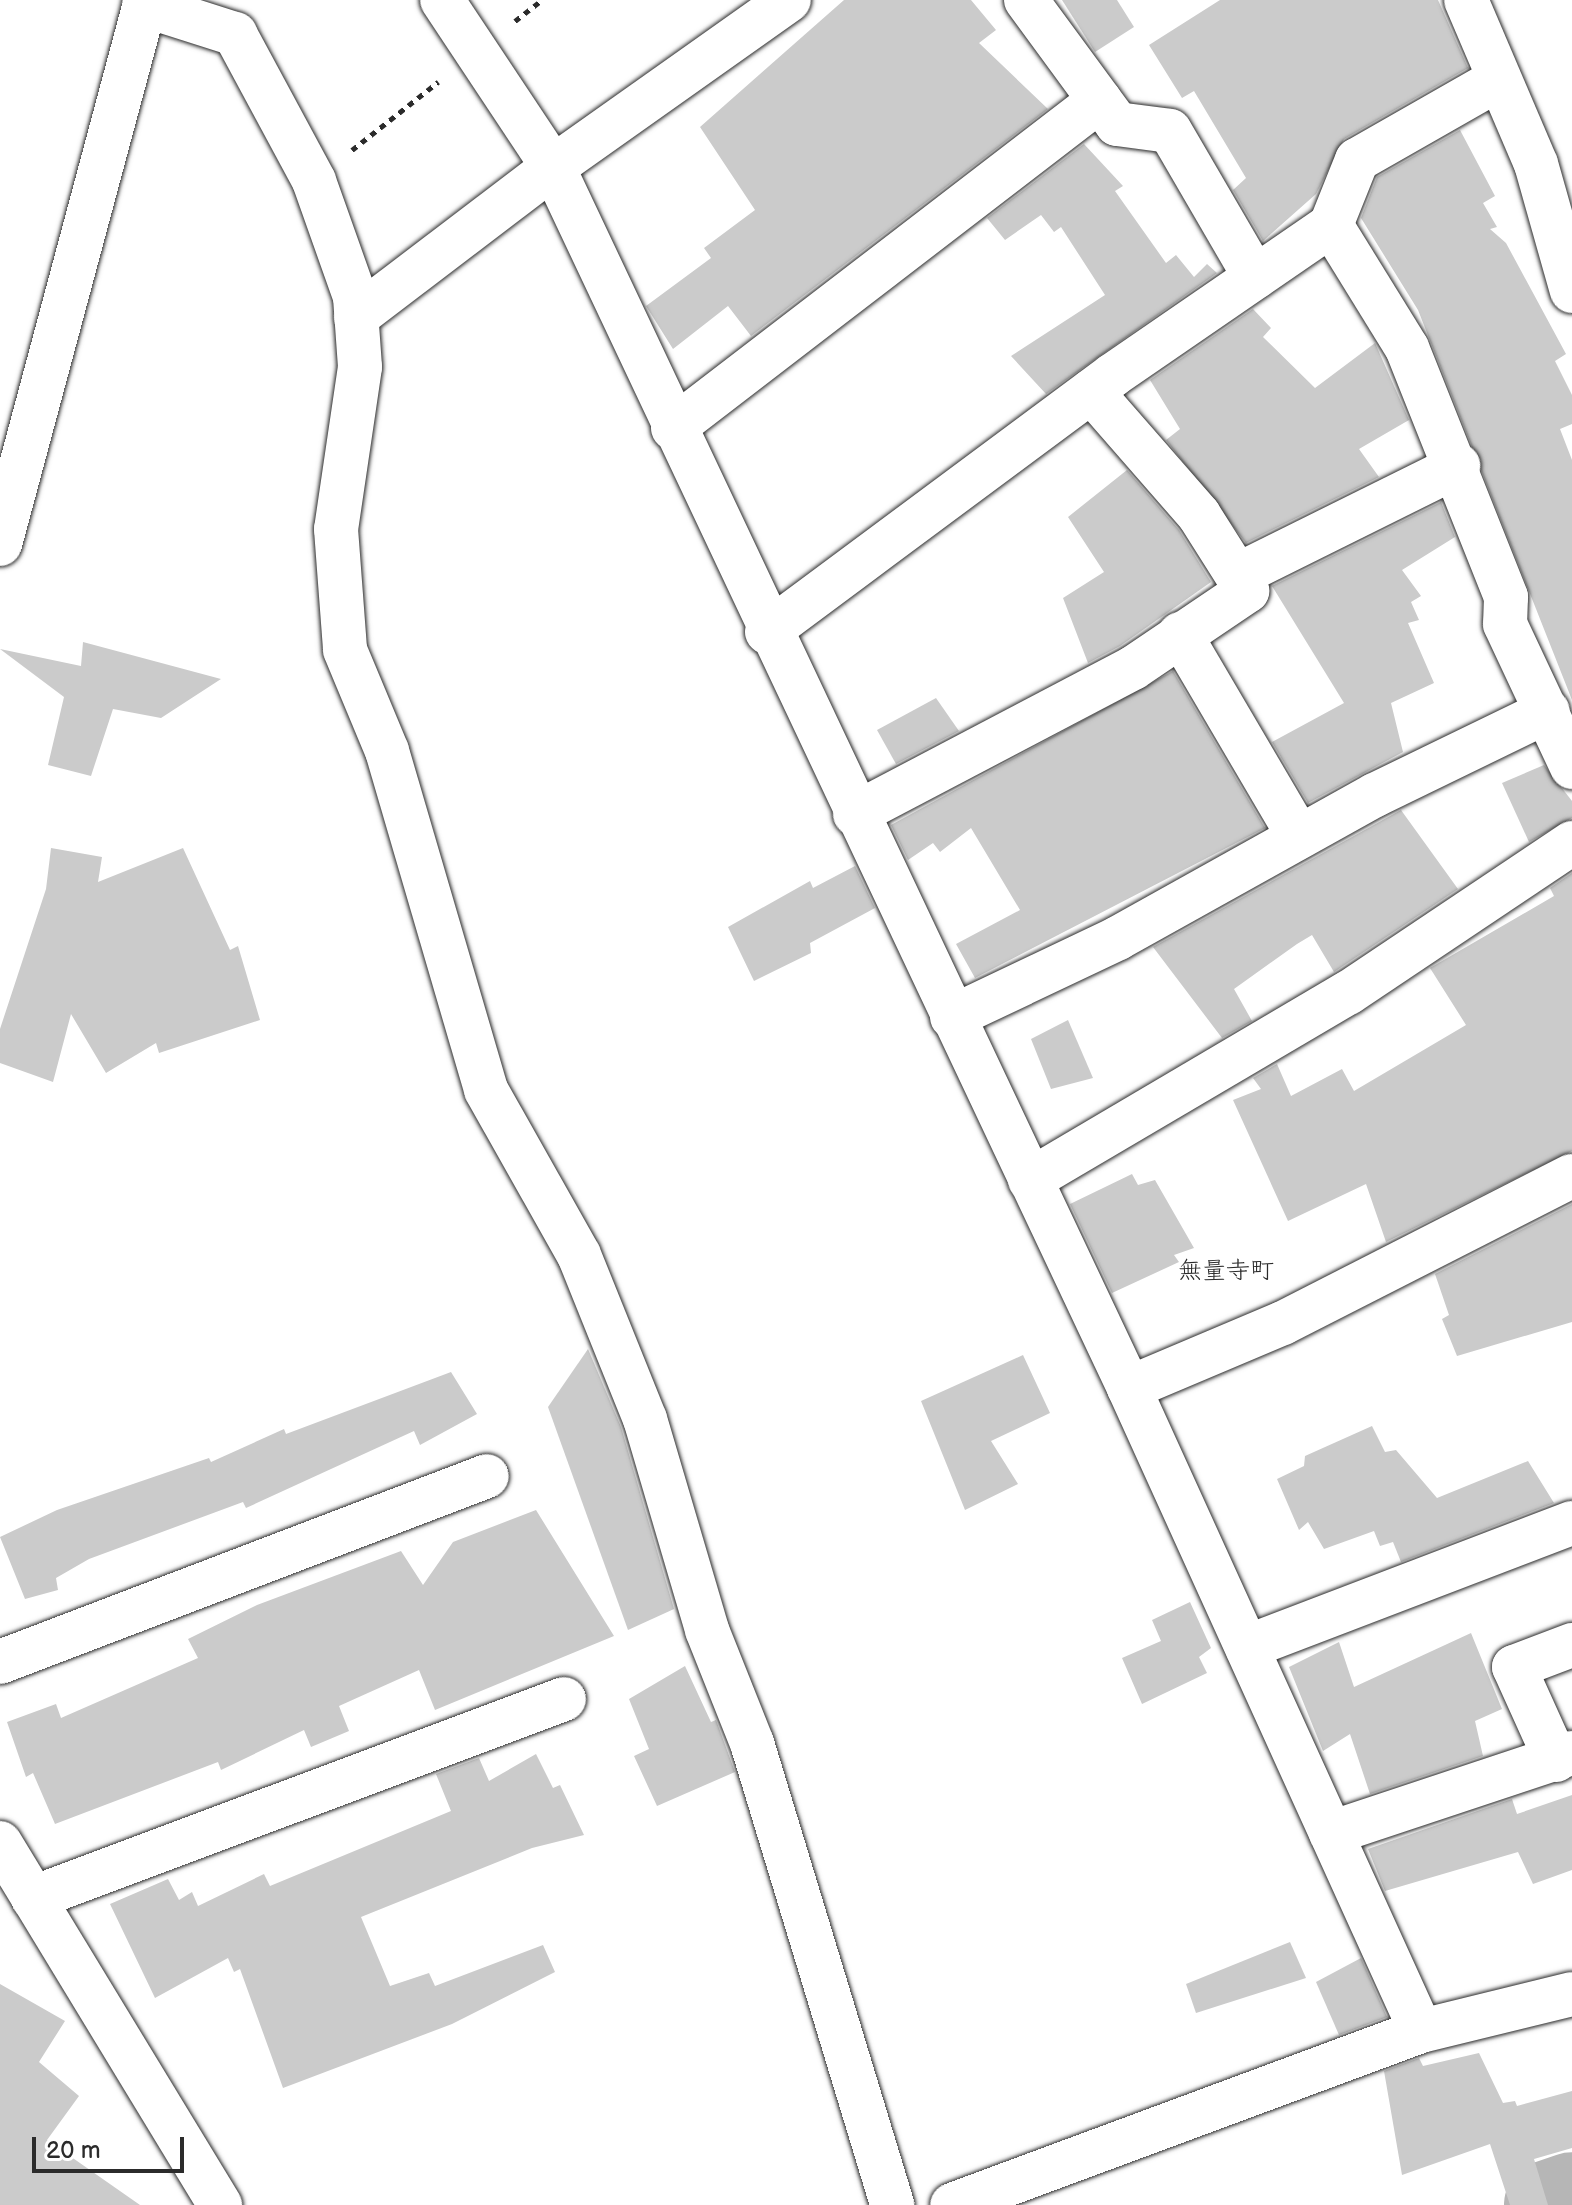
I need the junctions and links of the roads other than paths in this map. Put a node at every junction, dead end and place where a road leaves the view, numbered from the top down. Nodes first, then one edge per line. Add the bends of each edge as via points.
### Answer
1 (442, 0) edge
2 (789, 0) edge
3 (1026, 0) edge
4 (1466, 0) edge
5 (145, 2) edge
6 (1499, 79) junction
7 (1100, 100) junction
8 (553, 167) junction
9 (1331, 225) junction
10 (1255, 277) junction
11 (1572, 291) edge
12 (356, 317) junction
13 (1091, 391) junction
14 (673, 428) junction
15 (1458, 466) junction
16 (0, 544) edge
17 (1238, 575) junction
18 (767, 632) junction
19 (1180, 634) junction
20 (1548, 711) junction
21 (1572, 767) edge
22 (855, 814) junction
23 (1299, 837) junction
24 (1572, 843) edge
25 (952, 1017) junction
26 (1572, 1176) edge
27 (1030, 1180) junction
28 (1129, 1388) junction
29 (487, 1476) dead end
30 (1572, 1523) edge
31 (1572, 1645) edge
32 (1247, 1647) junction
33 (0, 1662) edge
34 (564, 1699) dead end
35 (1564, 1756) edge
36 (1331, 1833) junction
37 (0, 1843) edge
38 (33, 1898) junction
39 (1572, 1994) edge
40 (1421, 2031) junction
41 (220, 2205) edge
42 (892, 2205) edge
43 (952, 2205) edge

1 - 8 street
2 - 8 street
3 - 7 street
4 - 6 street
5 - 12 street via 235,34 314,181 355,297
5 - 16 street
6 - 9 street via 1357,160
6 - 11 street via 1536,164
7 - 10 street via 1117,124 1170,131
7 - 14 street
8 - 12 street
8 - 14 street
9 - 10 street
9 - 15 street via 1407,348
10 - 13 street
12 - 42 street via 360,367 336,529 345,650 387,751 486,1090 579,1255 645,1419 707,1630 752,1743
13 - 17 street via 1199,515
13 - 18 street
14 - 18 street
15 - 17 street
15 - 20 street via 1506,597 1505,624
17 - 19 street via 1247,591
18 - 22 street
19 - 22 street via 1133,668
19 - 23 street
20 - 21 street
20 - 23 street
22 - 25 street
23 - 25 street via 1118,938
24 - 27 street via 1348,993
25 - 27 street
26 - 28 street via 1283,1323
27 - 28 street
28 - 32 street
29 - 33 street
30 - 32 street
31 - 35 street via 1514,1667
32 - 36 street
34 - 38 street
35 - 36 street
36 - 40 street
37 - 38 street
38 - 41 street
39 - 40 street
40 - 43 street

